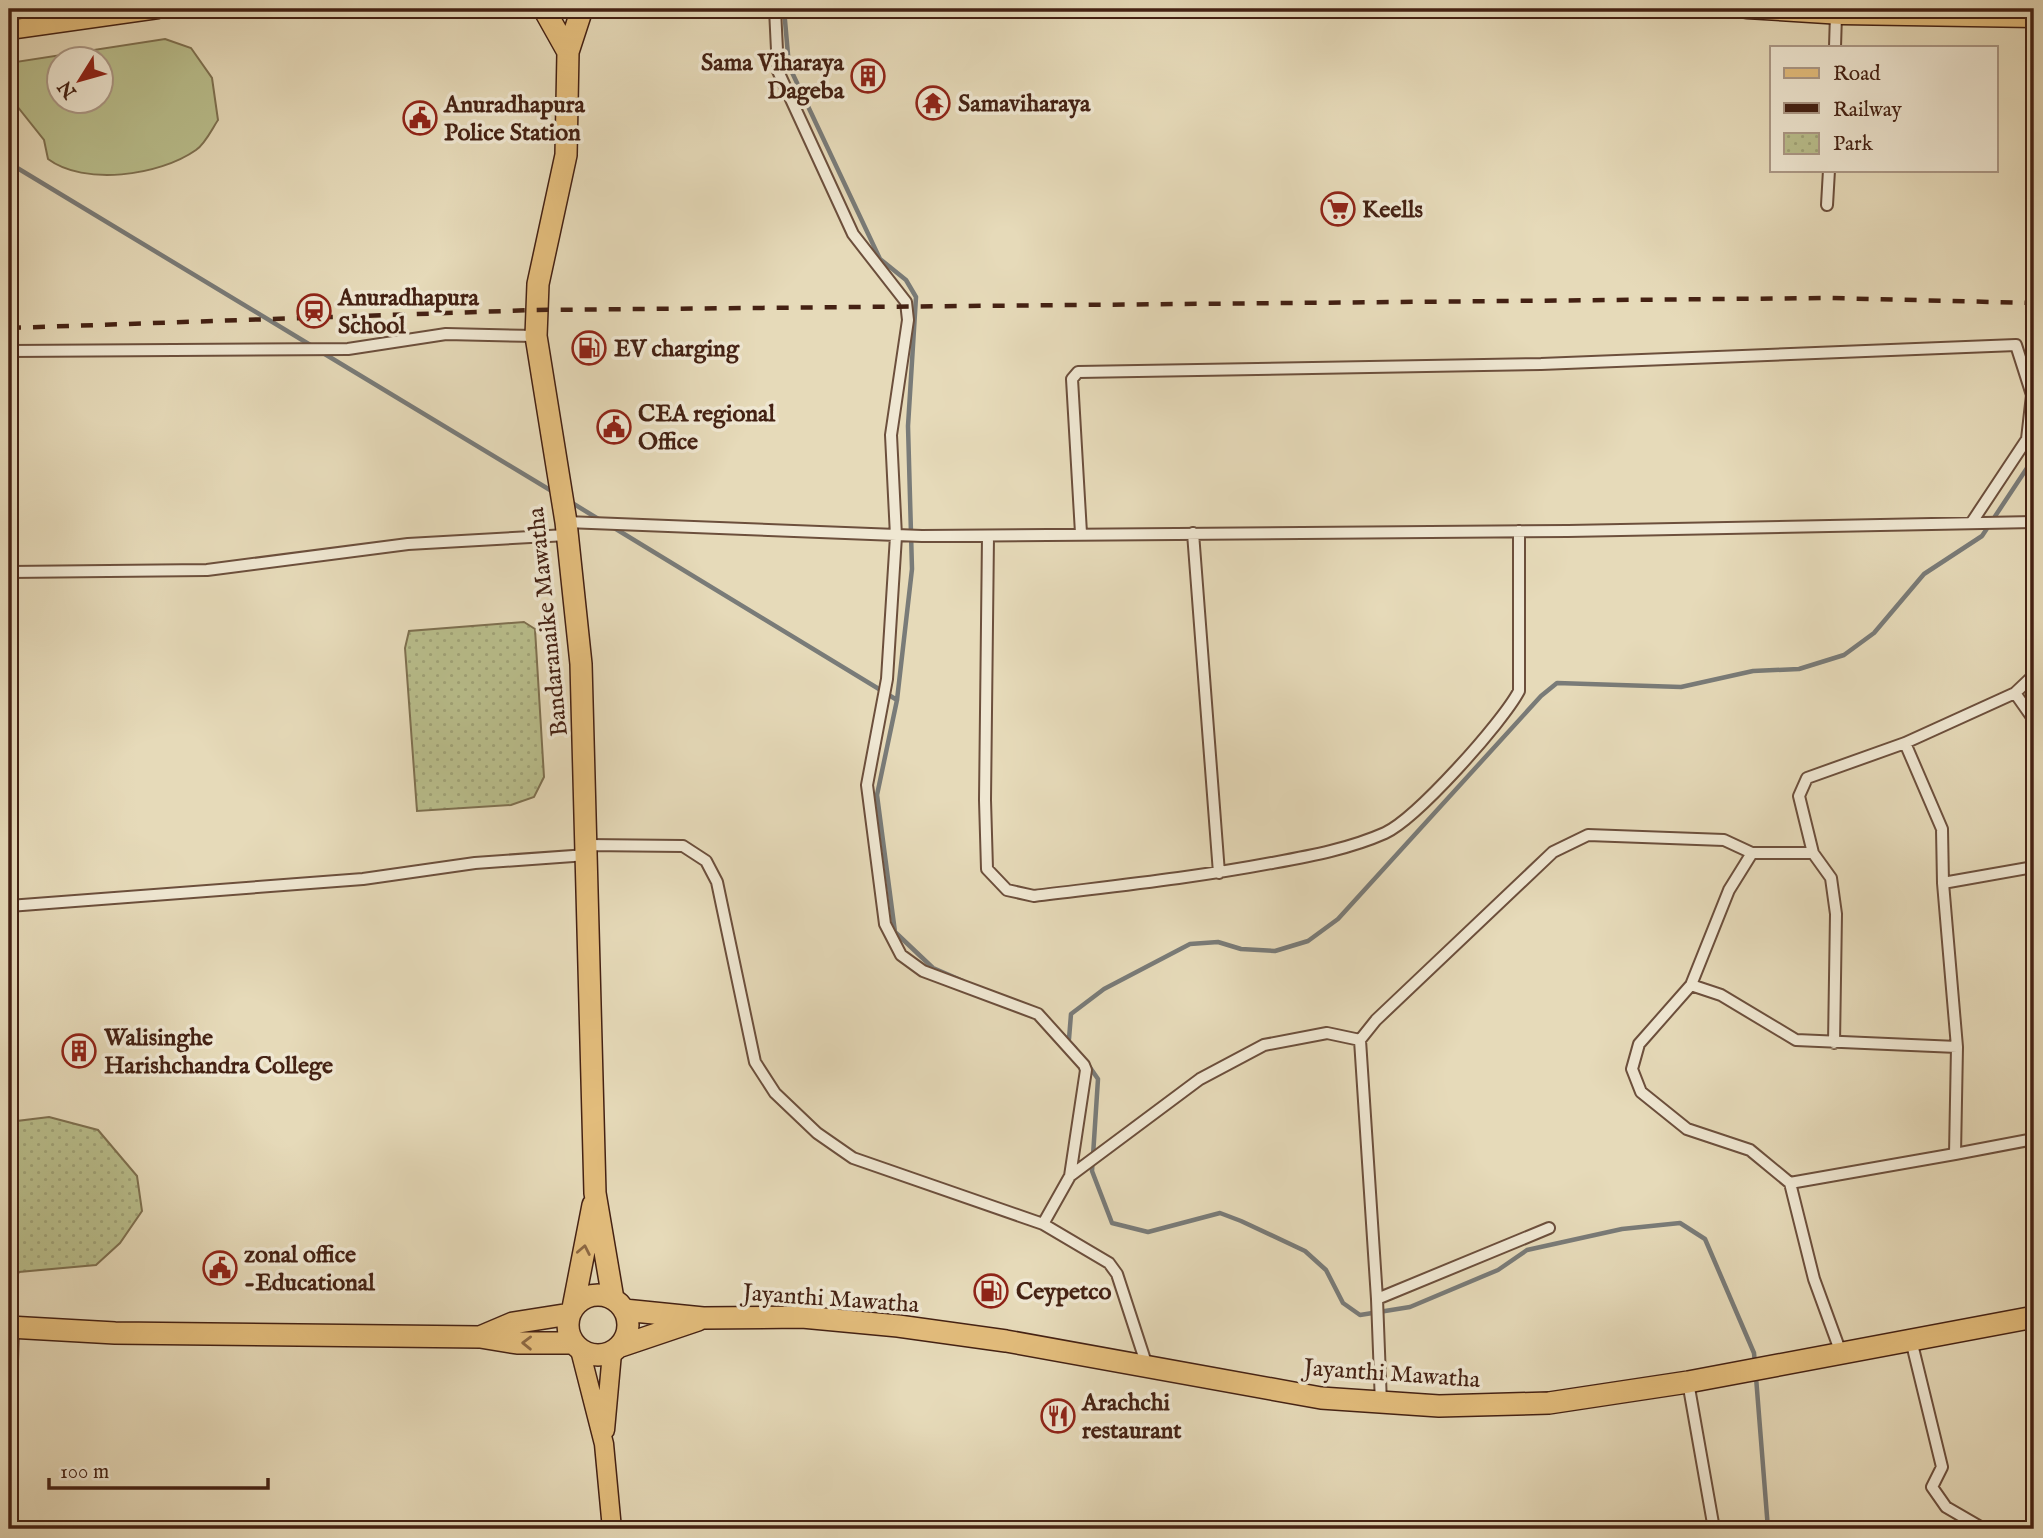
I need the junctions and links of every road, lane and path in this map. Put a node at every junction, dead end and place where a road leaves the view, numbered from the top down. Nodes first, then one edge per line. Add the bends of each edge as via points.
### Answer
1 (158, 9) edge
2 (576, 9) edge
3 (582, 9) edge
4 (775, 9) edge
5 (1747, 9) edge
6 (544, 10) edge
7 (106, 12) edge
8 (1840, 13) edge
9 (2034, 18) edge
10 (9, 30) edge
11 (1835, 46) edge
12 (568, 52) junction
13 (1829, 172) edge
14 (1827, 205) dead end
15 (536, 336) junction
16 (9, 351) edge
17 (1978, 522) junction
18 (2034, 522) edge
19 (566, 528) junction
20 (1519, 531) junction
21 (1081, 533) junction
22 (1193, 533) junction
23 (900, 536) junction
24 (988, 536) junction
25 (9, 572) edge
26 (2034, 675) edge
27 (2015, 693) junction
28 (2034, 720) edge
29 (1905, 743) junction
30 (587, 850) junction
31 (1752, 853) junction
32 (1813, 853) junction
33 (2034, 867) edge
34 (1219, 873) junction
35 (1943, 883) junction
36 (9, 906) edge
37 (1691, 985) junction
38 (1360, 1040) junction
39 (1834, 1043) junction
40 (1957, 1047) junction
41 (2034, 1139) edge
42 (1955, 1154) junction
43 (1070, 1175) junction
44 (1790, 1183) junction
45 (596, 1193) junction
46 (1043, 1224) junction
47 (1549, 1228) dead end
48 (1377, 1303) junction
49 (619, 1304) junction
50 (571, 1311) junction
51 (2034, 1317) edge
52 (703, 1318) junction
53 (11, 1327) edge
54 (480, 1337) junction
55 (1911, 1340) junction
56 (577, 1346) junction
57 (616, 1350) junction
58 (1840, 1353) junction
59 (1147, 1366) junction
60 (1688, 1382) junction
61 (1381, 1404) junction
62 (604, 1444) junction
63 (9, 1462) edge
64 (612, 1529) edge
65 (1714, 1529) edge
66 (1984, 1529) edge

1 - 7 main road
2 - 6 highway via 565,13
3 - 12 highway, Bandaranaike Mawatha
4 - 23 street via 778,71 853,234 906,302 908,320 891,435
5 - 8 main road
6 - 12 highway
7 - 10 main road
8 - 9 main road
8 - 11 street
12 - 15 highway, Bandaranaike Mawatha via 566,155 538,284
13 - 14 street
15 - 16 street via 446,334 348,349
15 - 19 highway, Bandaranaike Mawatha
17 - 18 street
17 - 20 street
17 - 21 street via 2027,439 2032,395 2015,345 1541,364 1078,372 1073,379
19 - 23 street
19 - 25 street via 207,570
19 - 30 highway, Bandaranaike Mawatha via 581,664
20 - 22 street
20 - 34 street via 1519,691 1489,734 1403,821 1385,833 1327,853
21 - 22 street
21 - 24 street
22 - 34 street
23 - 24 street
23 - 43 street via 887,680 867,785 885,925 901,955 923,971 972,992 1028,1008 1084,1065
24 - 34 street via 987,869 1007,890 1034,896
26 - 27 street
27 - 28 street
27 - 29 street
29 - 32 street via 1807,778 1798,796
29 - 35 street via 1942,829
30 - 36 street via 363,879
30 - 45 highway, Bandaranaike Mawatha
30 - 46 street via 683,846 705,861 716,882 755,1062 775,1093 817,1133 853,1158
31 - 32 street
31 - 37 street via 1729,890
31 - 38 street via 1724,840 1588,835 1553,852
32 - 39 street via 1831,878 1836,914
33 - 35 street
35 - 40 street
37 - 39 street via 1721,995 1796,1040
37 - 44 street via 1639,1044 1632,1069 1642,1093 1688,1129 1751,1150
38 - 43 street via 1327,1033 1264,1045 1200,1079
38 - 48 street
39 - 40 street
40 - 42 street
41 - 42 street
42 - 44 street
43 - 46 street
44 - 58 street via 1814,1279
45 - 49 highway, Bandaranaike Mawatha
50 -> 45 highway, Bandaranaike Mawatha
46 - 59 street via 1109,1262
47 - 48 street
48 - 61 street
49 - 50 highway via 592,1296
49 - 52 highway, Jayanthi Mawatha
49 - 57 highway via 629,1329
50 - 54 highway via 513,1323
50 - 56 highway via 569,1334
51 - 55 highway, Jayanthi Mawatha
52 - 57 highway, Jayanthi Mawatha
52 - 59 highway, Jayanthi Mawatha via 802,1317 898,1326
53 - 54 highway via 115,1333
53 - 63 street
56 -> 54 highway
55 - 58 highway, Jayanthi Mawatha
55 - 66 street via 1942,1467 1932,1487 1947,1507
56 - 57 highway via 596,1356
56 - 62 main road
57 - 62 main road
58 - 60 highway, Jayanthi Mawatha
59 - 61 highway, Jayanthi Mawatha
60 - 61 highway, Jayanthi Mawatha via 1549,1403
60 - 65 street
62 - 64 main road

